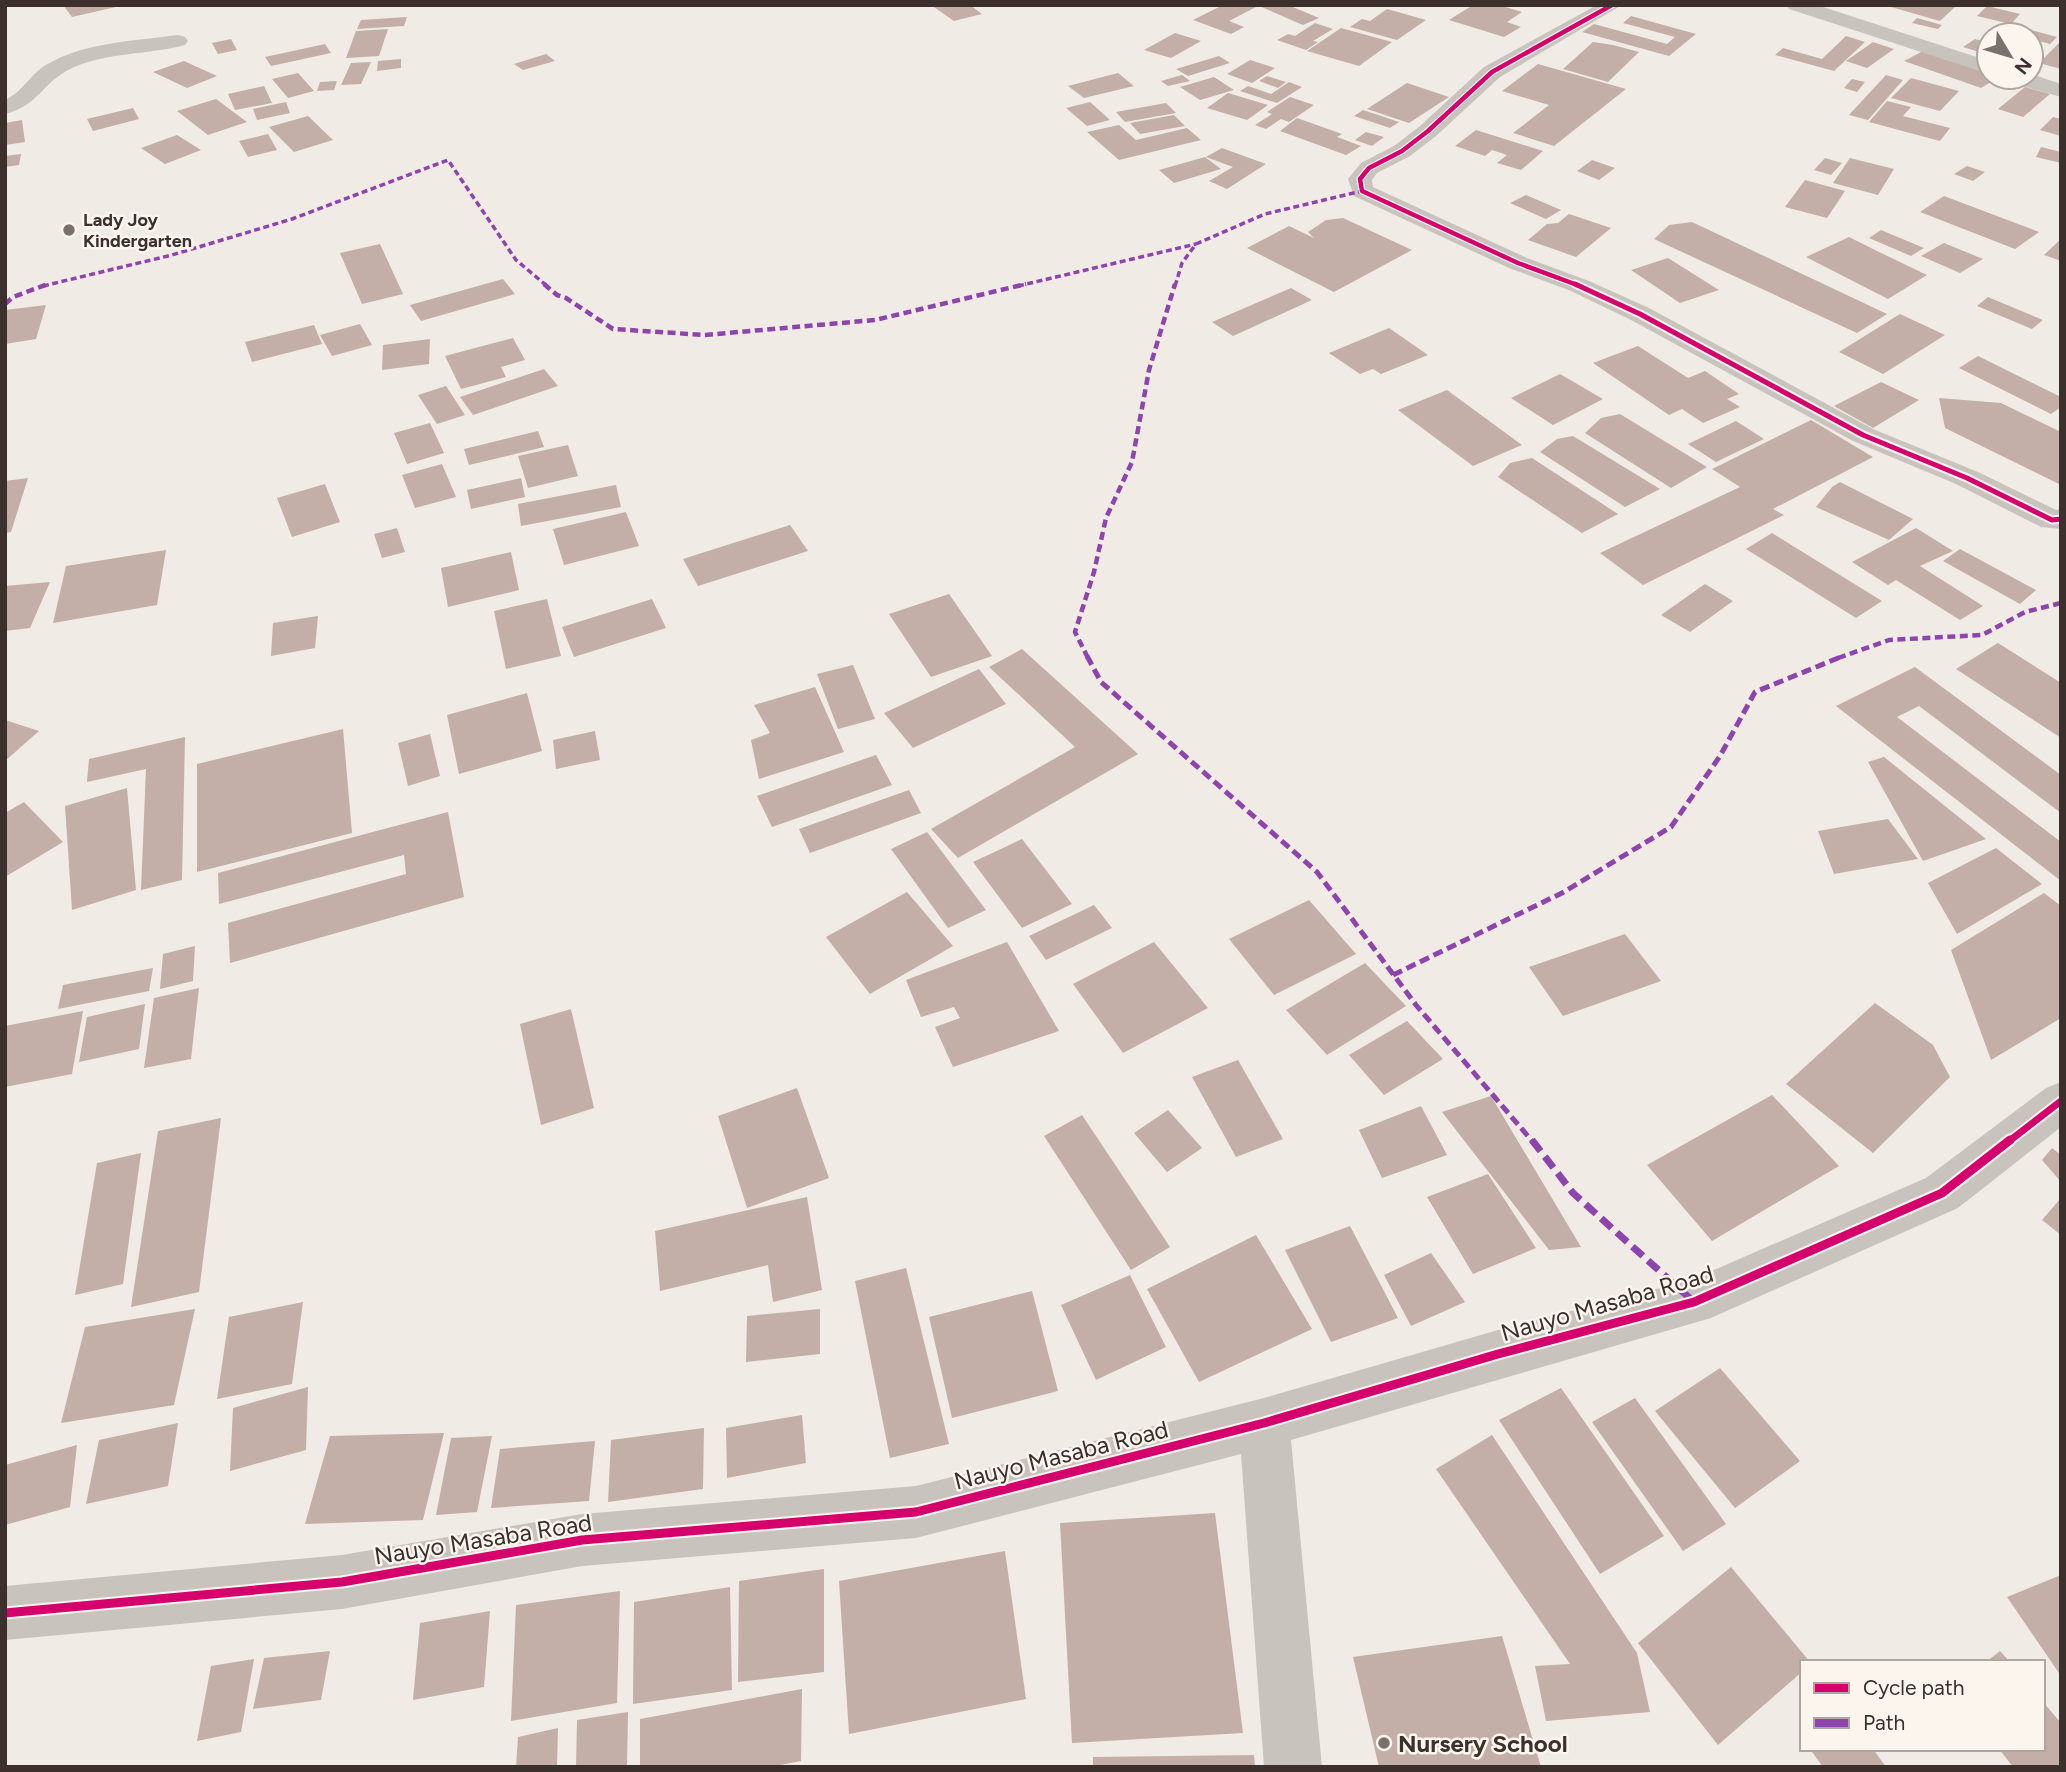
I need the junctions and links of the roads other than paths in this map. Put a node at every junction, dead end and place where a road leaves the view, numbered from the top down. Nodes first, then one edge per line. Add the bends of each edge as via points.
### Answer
1 (1612, 5) edge
2 (1796, 5) edge
3 (178, 41) dead end
4 (1975, 63) edge
5 (5, 107) edge
6 (2061, 519) edge
7 (2061, 1101) edge
8 (1264, 1423) junction
9 (5, 1613) edge
10 (1293, 1767) edge

1 - 6 street via 1492,72 1428,131 1369,168 1360,179 1362,191 1640,314 1863,435 2052,520
2 - 4 street
3 - 5 street via 91,55 53,69 20,104
7 - 8 street, Nauyo Masaba Road via 1942,1193 1694,1302
8 - 9 street, Nauyo Masaba Road via 916,1512 582,1540 342,1581
8 - 10 street

